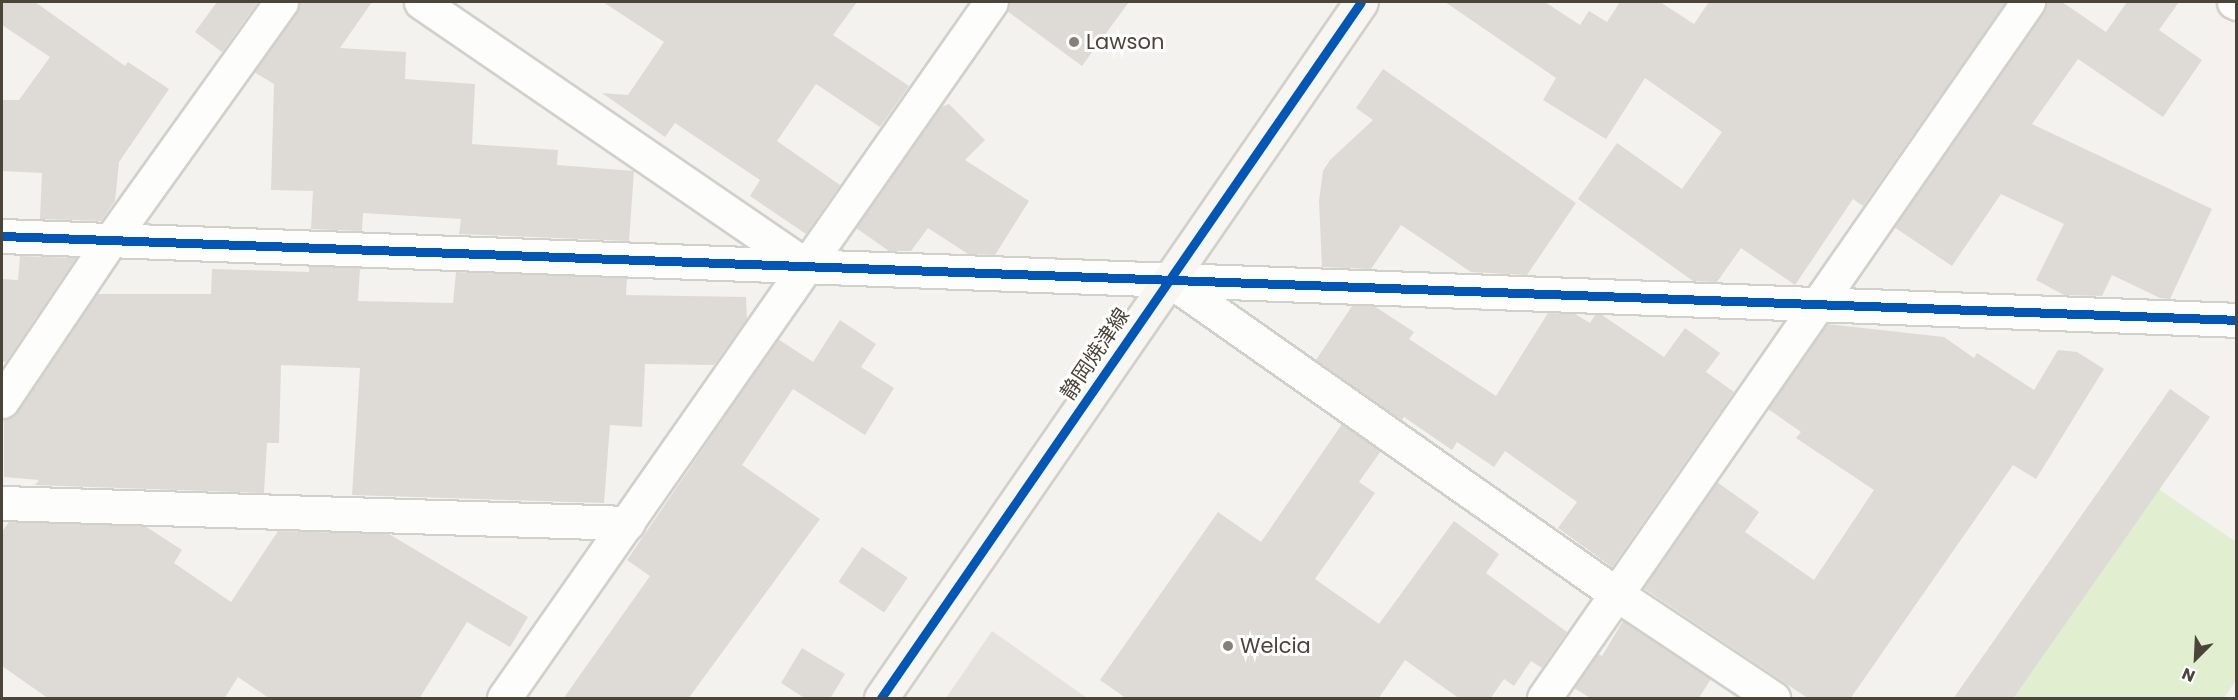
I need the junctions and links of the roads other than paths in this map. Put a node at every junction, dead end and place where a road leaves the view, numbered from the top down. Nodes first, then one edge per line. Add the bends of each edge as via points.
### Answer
1 (281, 2) edge
2 (421, 2) edge
3 (991, 2) edge
4 (1361, 2) edge
5 (2028, 2) edge
6 (2, 236) edge
7 (110, 241) junction
8 (808, 267) junction
9 (1168, 279) junction
10 (1816, 305) junction
11 (2236, 320) edge
12 (2, 401) edge
13 (2, 503) edge
14 (628, 523) junction
15 (1615, 593) junction
16 (1736, 688) edge
17 (504, 699) edge
18 (882, 699) edge
19 (1544, 699) edge
20 (1773, 699) edge

1 - 7 street
2 - 8 street
3 - 8 street
4 - 9 main road, 静岡焼津線
5 - 10 street
6 - 7 street
7 - 8 street
7 - 12 street
8 - 9 street
8 - 14 street
9 - 10 street
9 - 15 street
9 - 18 main road, 静岡焼津線
10 - 11 street
10 - 15 street
13 - 14 street
14 - 17 street
15 - 16 street
15 - 19 street
16 - 20 street

